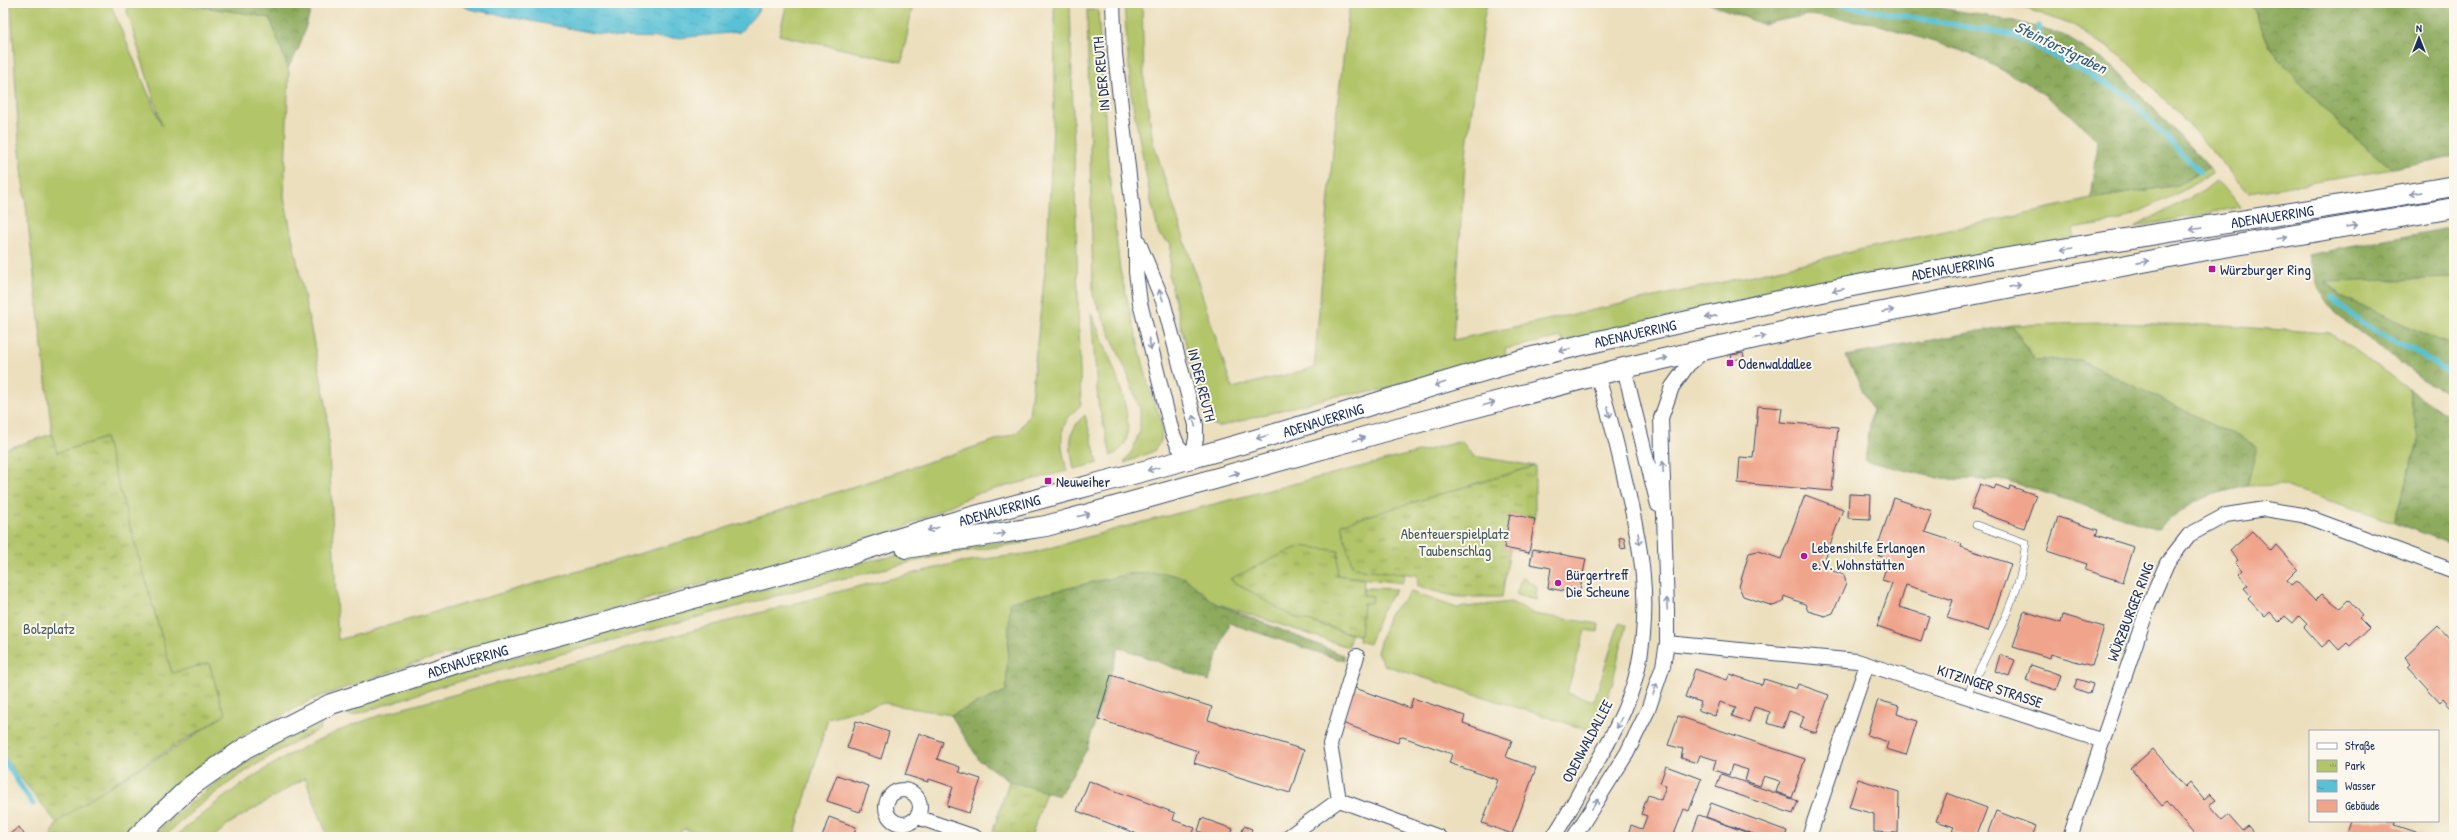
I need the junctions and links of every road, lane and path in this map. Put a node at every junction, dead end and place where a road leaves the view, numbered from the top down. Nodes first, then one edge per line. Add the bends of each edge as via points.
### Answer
1 (1113, 3) edge
2 (2454, 186) edge
3 (2454, 208) edge
4 (1136, 237) junction
5 (1603, 341) junction
6 (1706, 350) junction
7 (1624, 368) junction
8 (1597, 375) junction
9 (1191, 459) junction
10 (1197, 485) junction
11 (1976, 525) dead end
12 (1664, 534) junction
13 (834, 560) junction
14 (2454, 571) edge
15 (1667, 643) junction
16 (1357, 656) dead end
17 (1867, 664) junction
18 (1967, 696) junction
19 (2103, 741) junction
20 (1339, 800) junction
21 (917, 817) dead end
22 (137, 837) edge
23 (974, 837) edge
24 (1288, 837) edge
25 (1439, 837) edge
26 (1553, 837) edge
27 (1574, 837) edge
28 (1809, 837) edge
29 (2070, 837) edge

1 - 4 street, IN DER REUTH via 1115,54
2 -> 5 main road, ADENAUERRING via 1910,276
6 -> 3 main road, ADENAUERRING via 1804,327
9 -> 4 street, IN DER REUTH via 1196,439 1196,425 1163,301
4 -> 9 street, IN DER REUTH via 1136,272 1140,303 1170,424 1178,446
5 - 7 main road
5 - 8 main road
5 -> 9 main road, ADENAUERRING via 1489,370
7 -> 6 main road, ADENAUERRING
12 -> 6 street via 1661,418 1672,387 1688,365
7 - 8 main road, ADENAUERRING
7 - 12 street
10 -> 8 main road, ADENAUERRING
8 -> 26 street, ODENWALDALLEE via 1607,404 1644,566 1645,622 1638,669 1624,712 1610,741
9 - 10 main road
9 -> 13 main road, ADENAUERRING via 1056,494
13 -> 10 main road, ADENAUERRING via 1046,526
11 - 18 lane via 2026,543 2020,576 1994,642
15 -> 12 street
13 - 22 main road, ADENAUERRING via 470,659 331,704 245,748 191,786
14 - 19 street, WÜRZBURGER RING via 2302,514 2265,509 2226,515 2189,535 2167,563 2148,607
15 - 17 street, KITZINGER STRASSE
27 -> 15 street via 1627,753 1648,710 1663,666
16 - 20 street via 1330,744
17 - 18 street, KITZINGER STRASSE
17 - 28 street
18 - 19 street, KITZINGER STRASSE
19 - 29 street, WÜRZBURGER RING
20 - 24 street
20 - 25 street
21 - 23 street

